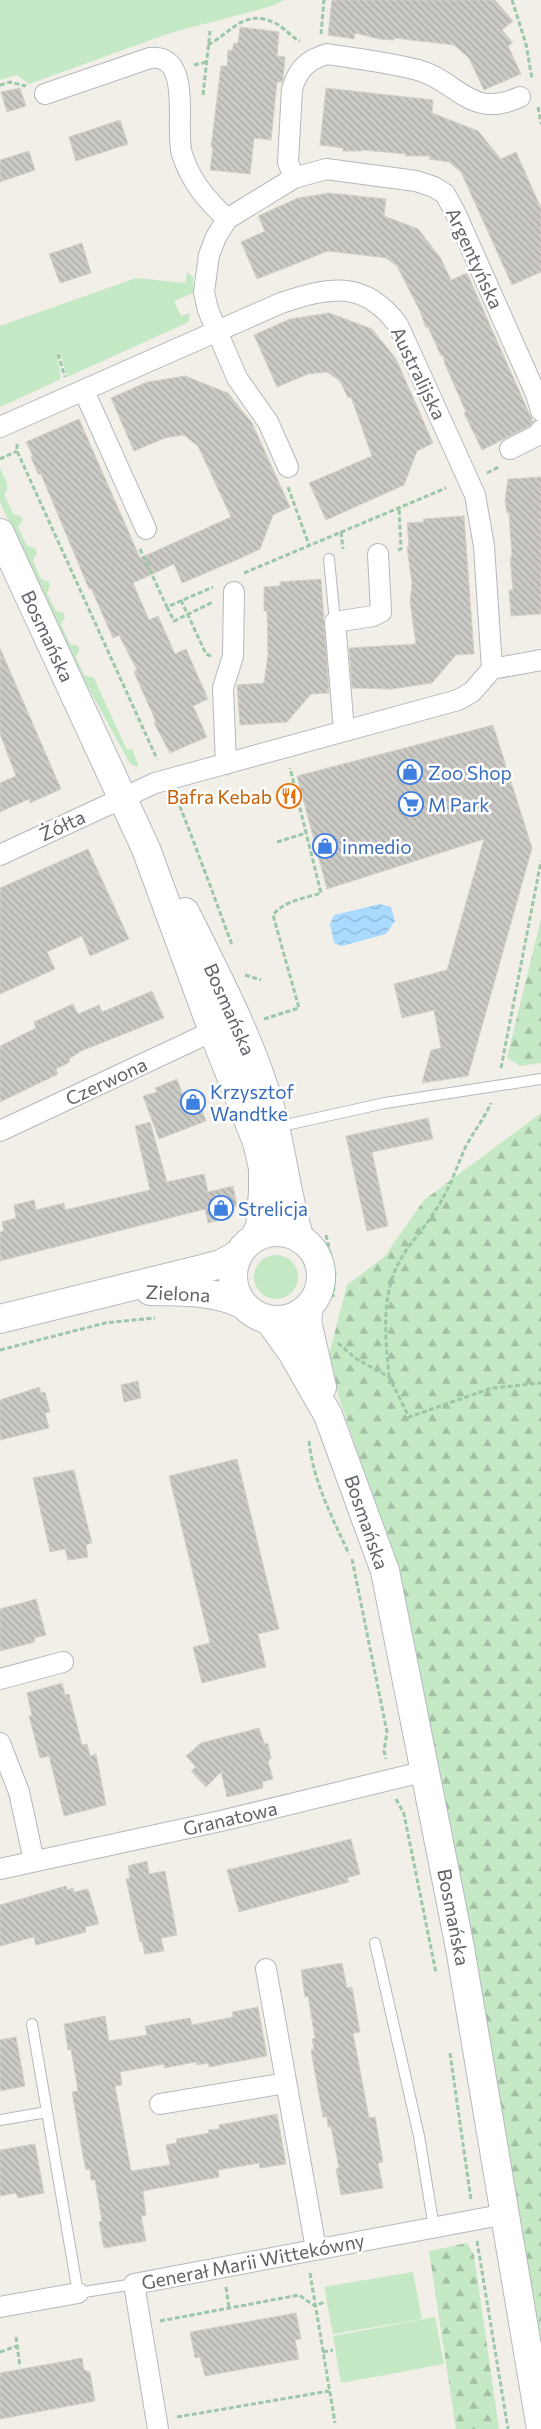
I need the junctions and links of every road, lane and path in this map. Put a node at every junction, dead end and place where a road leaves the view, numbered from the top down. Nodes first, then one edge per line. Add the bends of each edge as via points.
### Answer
1 (324, 0) edge
2 (512, 0) edge
3 (210, 31) dead end
4 (320, 40) dead end
5 (305, 42) dead end
6 (208, 45) junction
7 (526, 89) joint
8 (46, 94) dead end
9 (202, 98) dead end
10 (294, 178) junction
11 (227, 219) junction
12 (215, 331) junction
13 (58, 354) dead end
14 (75, 386) junction
15 (541, 410) edge
16 (0, 427) edge
17 (541, 430) edge
18 (18, 440) dead end
19 (510, 449) dead end
20 (17, 451) junction
21 (0, 459) edge
22 (288, 467) joint
23 (449, 495) dead end
24 (399, 508) junction
25 (0, 533) edge
26 (141, 535) joint
27 (309, 545) junction
28 (378, 554) joint
29 (329, 559) dead end
30 (6, 565) edge
31 (231, 584) junction
32 (181, 600) junction
33 (167, 607) junction
34 (188, 614) junction
35 (335, 622) junction
36 (541, 660) edge
37 (231, 664) junction
38 (492, 669) junction
39 (344, 731) junction
40 (160, 762) dead end
41 (226, 764) junction
42 (290, 768) dead end
43 (174, 777) junction
44 (124, 797) junction
45 (306, 833) junction
46 (276, 842) dead end
47 (146, 849) junction
48 (0, 855) edge
49 (541, 861) edge
50 (234, 951) dead end
51 (240, 972) dead end
52 (261, 980) dead end
53 (259, 1021) dead end
54 (213, 1031) junction
55 (541, 1079) edge
56 (498, 1087) junction
57 (276, 1128) junction
58 (0, 1130) edge
59 (313, 1236) junction
60 (245, 1247) junction
61 (113, 1290) junction
62 (242, 1304) junction
63 (320, 1304) junction
64 (161, 1318) dead end
65 (0, 1319) edge
66 (269, 1320) junction
67 (334, 1339) dead end
68 (0, 1350) edge
69 (389, 1377) junction
70 (541, 1382) edge
71 (328, 1415) junction
72 (308, 1439) dead end
73 (63, 1662) dead end
74 (0, 1679) edge
75 (0, 1743) edge
76 (387, 1767) dead end
77 (426, 1771) junction
78 (393, 1794) dead end
79 (34, 1861) junction
80 (0, 1869) edge
81 (375, 1943) dead end
82 (266, 1969) dead end
83 (438, 1981) dead end
84 (32, 2024) dead end
85 (449, 2046) dead end
86 (286, 2083) junction
87 (160, 2104) dead end
88 (47, 2112) junction
89 (0, 2120) edge
90 (469, 2184) dead end
91 (506, 2214) junction
92 (434, 2228) junction
93 (478, 2242) dead end
94 (316, 2249) junction
95 (309, 2270) dead end
96 (134, 2284) junction
97 (226, 2292) dead end
98 (78, 2293) junction
99 (324, 2302) dead end
100 (315, 2306) junction
101 (0, 2307) edge
102 (229, 2308) junction
103 (157, 2322) dead end
104 (16, 2337) dead end
105 (17, 2346) junction
106 (333, 2350) dead end
107 (0, 2352) edge
108 (323, 2352) junction
109 (20, 2367) dead end
110 (330, 2390) junction
111 (166, 2423) edge
112 (335, 2423) dead end
113 (508, 2429) edge
114 (541, 2429) edge

1 - 4 path
2 - 7 path via 526,44
3 - 6 path
5 - 6 path via 274,23 257,18 240,22
6 - 9 path
7 - 10 street via 504,104 489,105 455,92 419,70 327,54 313,58 303,65 292,89 288,162
8 - 11 street via 150,58 159,57 167,61 178,82 181,152 192,180
10 - 11 street, Argentyńska
10 - 15 street, Argentyńska via 326,169 416,181 444,194 455,212
11 - 12 street via 213,246 205,275 204,292
12 - 14 street, Australijska
12 - 22 street via 237,378 268,422
12 - 38 street, Australijska via 281,303 325,290 361,294 386,310 398,325 475,495 484,546
13 - 14 path
14 - 16 street, Australijska
14 - 26 street
17 - 19 street via 538,435
18 - 20 path
20 - 21 path
20 - 40 path
22 - 27 path via 288,486
23 - 24 path via 446,486
24 - 27 path
24 - 28 path via 401,549
25 - 30 street, Bosmańska
26 - 33 path
27 - 31 path
28 - 35 street via 381,612
29 - 35 lane
30 - 44 street, Bosmańska
31 - 32 path
31 - 34 path
31 - 37 street
32 - 33 path
32 - 34 path
33 - 34 path via 174,621
34 - 37 path via 206,654
35 - 39 street
36 - 38 street
37 - 41 street via 223,688
38 - 39 street via 472,692 458,700
39 - 41 street
41 - 43 street
42 - 45 path
43 - 44 street
43 - 50 path via 178,786 175,794 213,888
44 - 47 street, Bosmańska
44 - 48 street, Żółta
45 - 46 path
45 - 53 path via 321,893 277,909 274,915 300,1008
47 - 54 street, Bosmańska
47 - 57 street, Bosmańska via 180,901 217,978 250,1052
49 - 56 path
51 - 52 path
54 - 58 street, Czerwona
54 - 60 street, Bosmańska via 259,1151 263,1192 260,1227
55 - 56 lane
56 - 57 lane via 385,1103
56 - 69 path via 467,1145 454,1180 405,1250 394,1272 385,1316
57 - 59 street, Bosmańska via 291,1210
59 - 60 street via 272,1232
59 - 63 street via 310,1247 320,1271 316,1296
59 - 63 path via 334,1274
60 - 61 street, Zielona via 221,1264
60 - 62 street via 233,1267 232,1280
61 - 62 street, Zielona via 201,1292 225,1296
61 - 65 street, Zielona
62 - 66 street
63 - 66 street via 290,1318
63 - 71 street, Bosmańska via 307,1321
64 - 68 path via 105,1324
66 - 71 street, Bosmańska via 292,1352
67 - 69 path via 355,1358
69 - 70 path via 409,1417 492,1388
71 - 77 street, Bosmańska via 385,1571
72 - 76 path via 317,1478 351,1558 387,1732 384,1751
73 - 74 street
75 - 79 street via 19,1792
77 - 79 street, Granatowa via 225,1820
77 - 91 street, Bosmańska
78 - 83 path via 404,1814
79 - 80 street, Granatowa
81 - 92 lane via 419,2136
82 - 86 street
84 - 88 lane
85 - 90 path
86 - 87 street
86 - 94 street
88 - 89 lane
88 - 98 lane
91 - 92 street, Generał Marii Wittekówny
91 - 114 street, Bosmańska
92 - 94 street, Generał Marii Wittekówny
93 - 113 path
94 - 96 street, Generał Marii Wittekówny
95 - 100 path
96 - 98 lane, Generał Marii Wittekówny
96 - 111 street
97 - 102 path
98 - 101 street, Generał Marii Wittekówny
99 - 100 path
100 - 102 path via 299,2295
100 - 108 path
102 - 103 path
104 - 105 path
105 - 107 path
105 - 109 path
106 - 108 path
108 - 110 path
110 - 111 path
110 - 112 path

